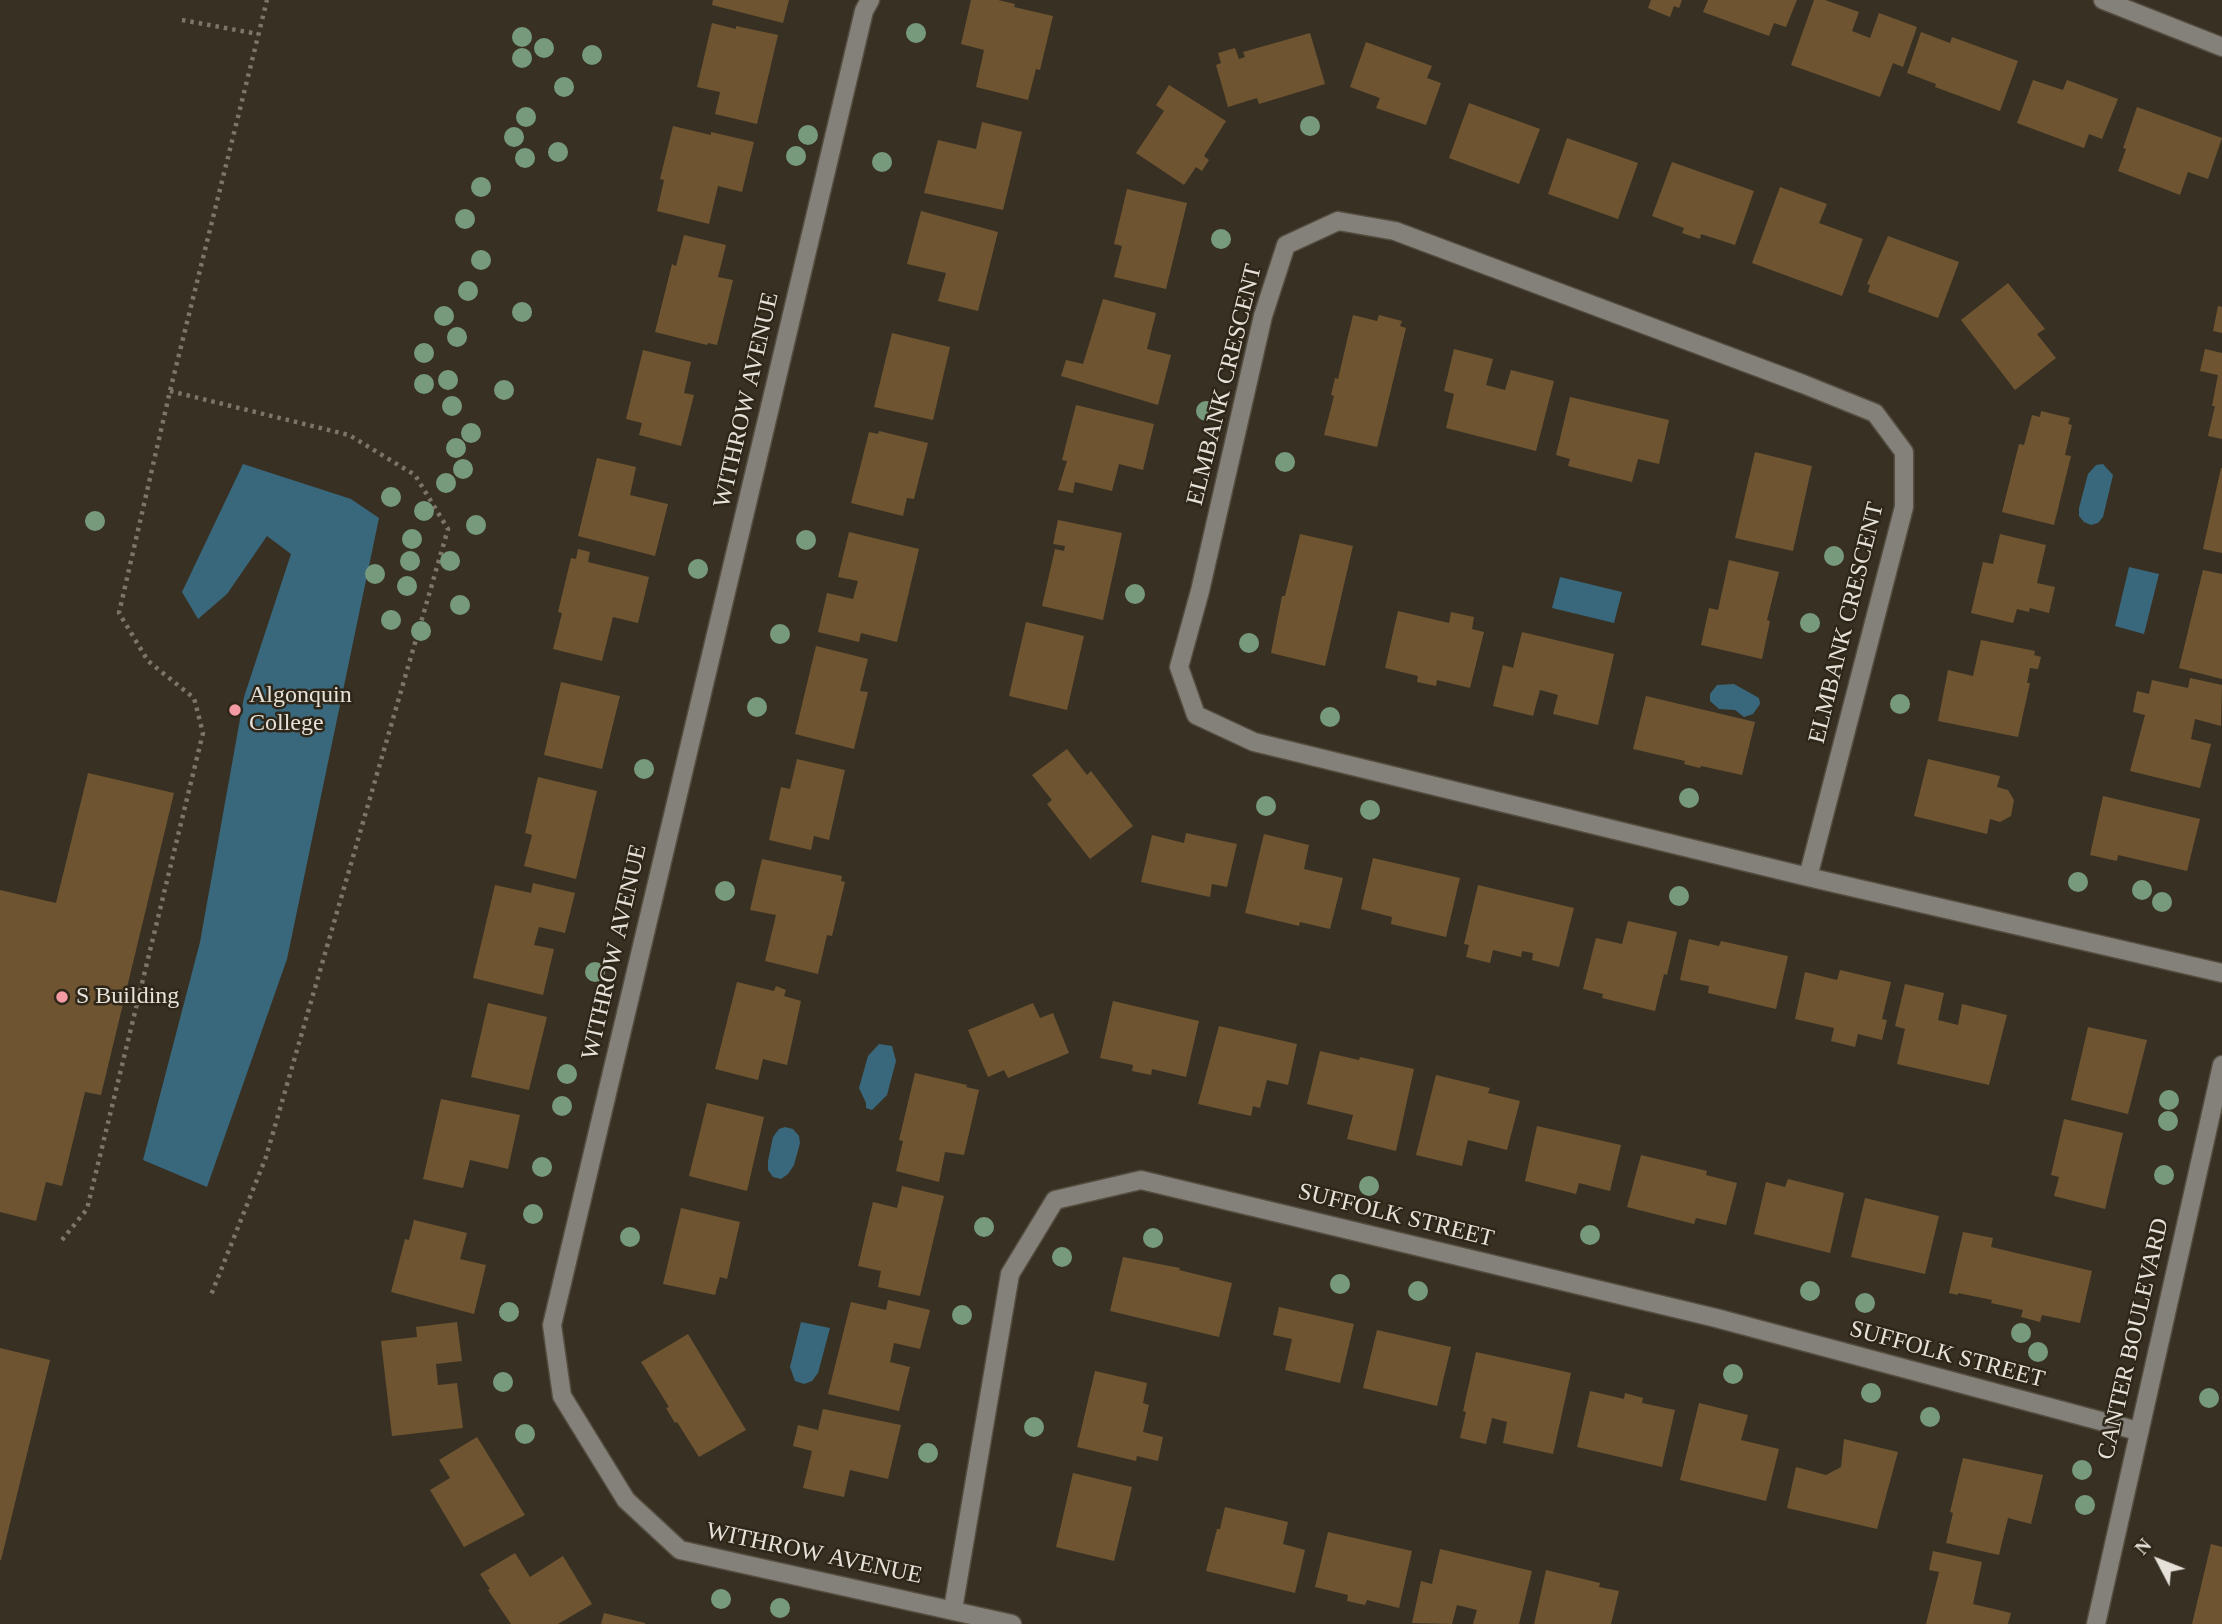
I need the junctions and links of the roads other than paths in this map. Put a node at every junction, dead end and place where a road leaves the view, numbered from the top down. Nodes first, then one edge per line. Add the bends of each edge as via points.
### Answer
1 (870, 0) edge
2 (2103, 0) edge
3 (2222, 47) edge
4 (1808, 877) junction
5 (2222, 973) edge
6 (2222, 1065) edge
7 (2138, 1432) junction
8 (953, 1609) junction
9 (1012, 1624) edge
10 (2096, 1624) edge

1 - 8 street, WITHROW AVENUE via 552,1325 562,1396 626,1500 680,1550
2 - 3 street
4 - 4 street, ELMBANK CRESCENT via 1904,507 1904,452 1875,414 1395,231 1338,221 1286,245 1263,316 1179,667 1196,715 1254,742
4 - 5 street, ELMBANK CRESCENT
6 - 7 street, CANTER BOULEVARD
7 - 8 street, SUFFOLK STREET via 1716,1318 1142,1180 1055,1200 1010,1273
7 - 10 street, CANTER BOULEVARD
8 - 9 street, WITHROW AVENUE

